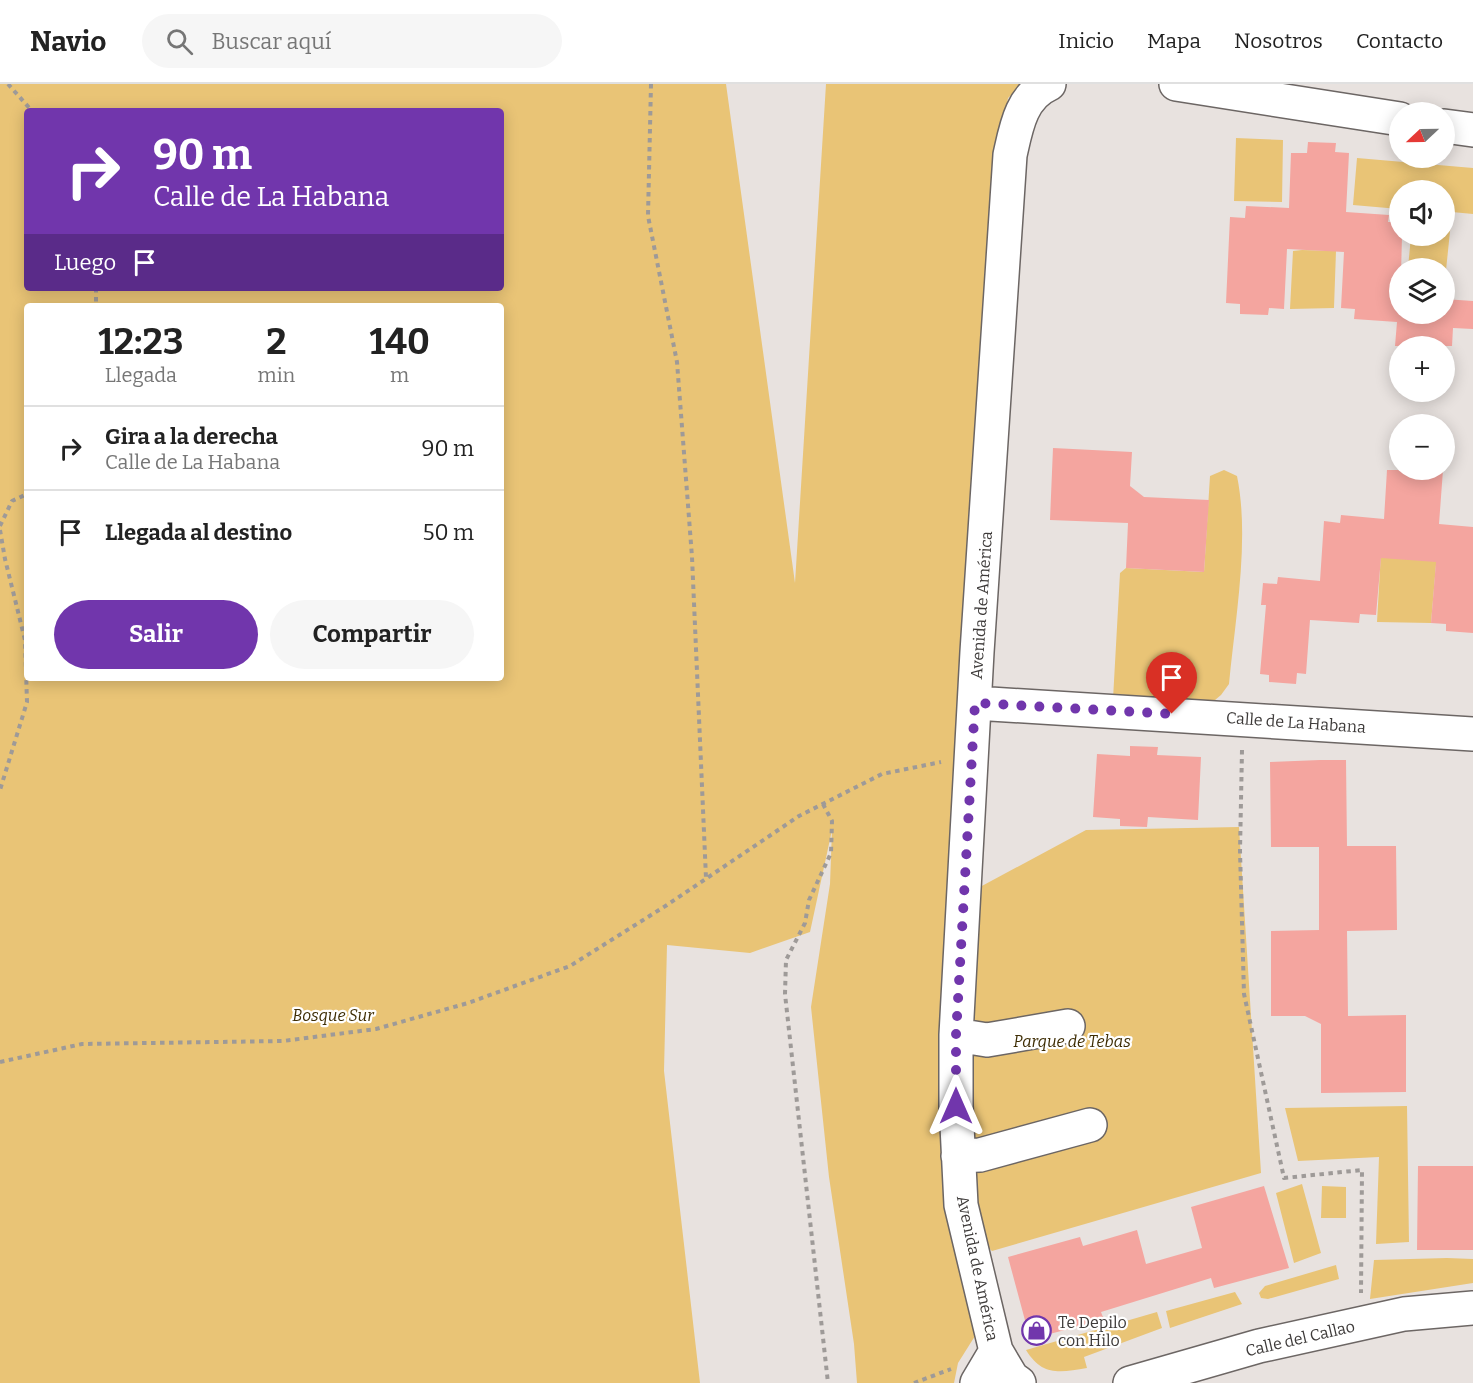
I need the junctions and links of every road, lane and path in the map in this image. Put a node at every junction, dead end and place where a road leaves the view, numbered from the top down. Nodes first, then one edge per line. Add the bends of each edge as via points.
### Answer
1 (8, 84) edge
2 (651, 84) edge
3 (1049, 84) edge
4 (1176, 84) edge
5 (29, 108) edge
6 (1389, 117) edge
7 (1455, 128) edge
8 (1473, 130) edge
9 (24, 495) edge
10 (0, 528) edge
11 (24, 636) edge
12 (26, 681) edge
13 (975, 703) junction
14 (1242, 719) junction
15 (1473, 734) edge
16 (972, 756) junction
17 (0, 790) edge
18 (824, 804) junction
19 (706, 879) junction
20 (1068, 1026) dead end
21 (956, 1035) junction
22 (0, 1062) edge
23 (1090, 1125) dead end
24 (958, 1156) junction
25 (1473, 1308) edge
26 (1361, 1324) junction
27 (996, 1351) junction
28 (828, 1383) edge
29 (978, 1383) edge
30 (1019, 1383) edge
31 (1130, 1383) edge

1 - 5 path
2 - 19 path via 648,216 678,374 692,556
3 - 13 street, Avenida de América via 1033,94 1024,108 1010,155
4 - 6 street
7 - 8 street
9 - 10 path via 12,501
10 - 11 path
12 - 17 path via 27,702
13 - 14 street, Calle de La Habana
13 - 16 street, Avenida de América
14 - 15 street, Calle de La Habana
14 - 26 path via 1244,994 1284,1178 1362,1170
16 - 18 path via 882,774
16 - 21 street, Avenida de América
18 - 19 path
18 - 28 path via 832,821 831,853 809,900 805,923 786,960 785,994
19 - 22 path via 570,966 468,1003 376,1029 283,1041 82,1044
20 - 21 street via 987,1040
21 - 24 street, Avenida de América
23 - 24 street via 981,1155
24 - 27 street, Avenida de América via 962,1205
25 - 26 street, Calle del Callao via 1404,1314
26 - 31 street, Calle del Callao via 1259,1346
27 - 29 street, Avenida de América
27 - 30 street

